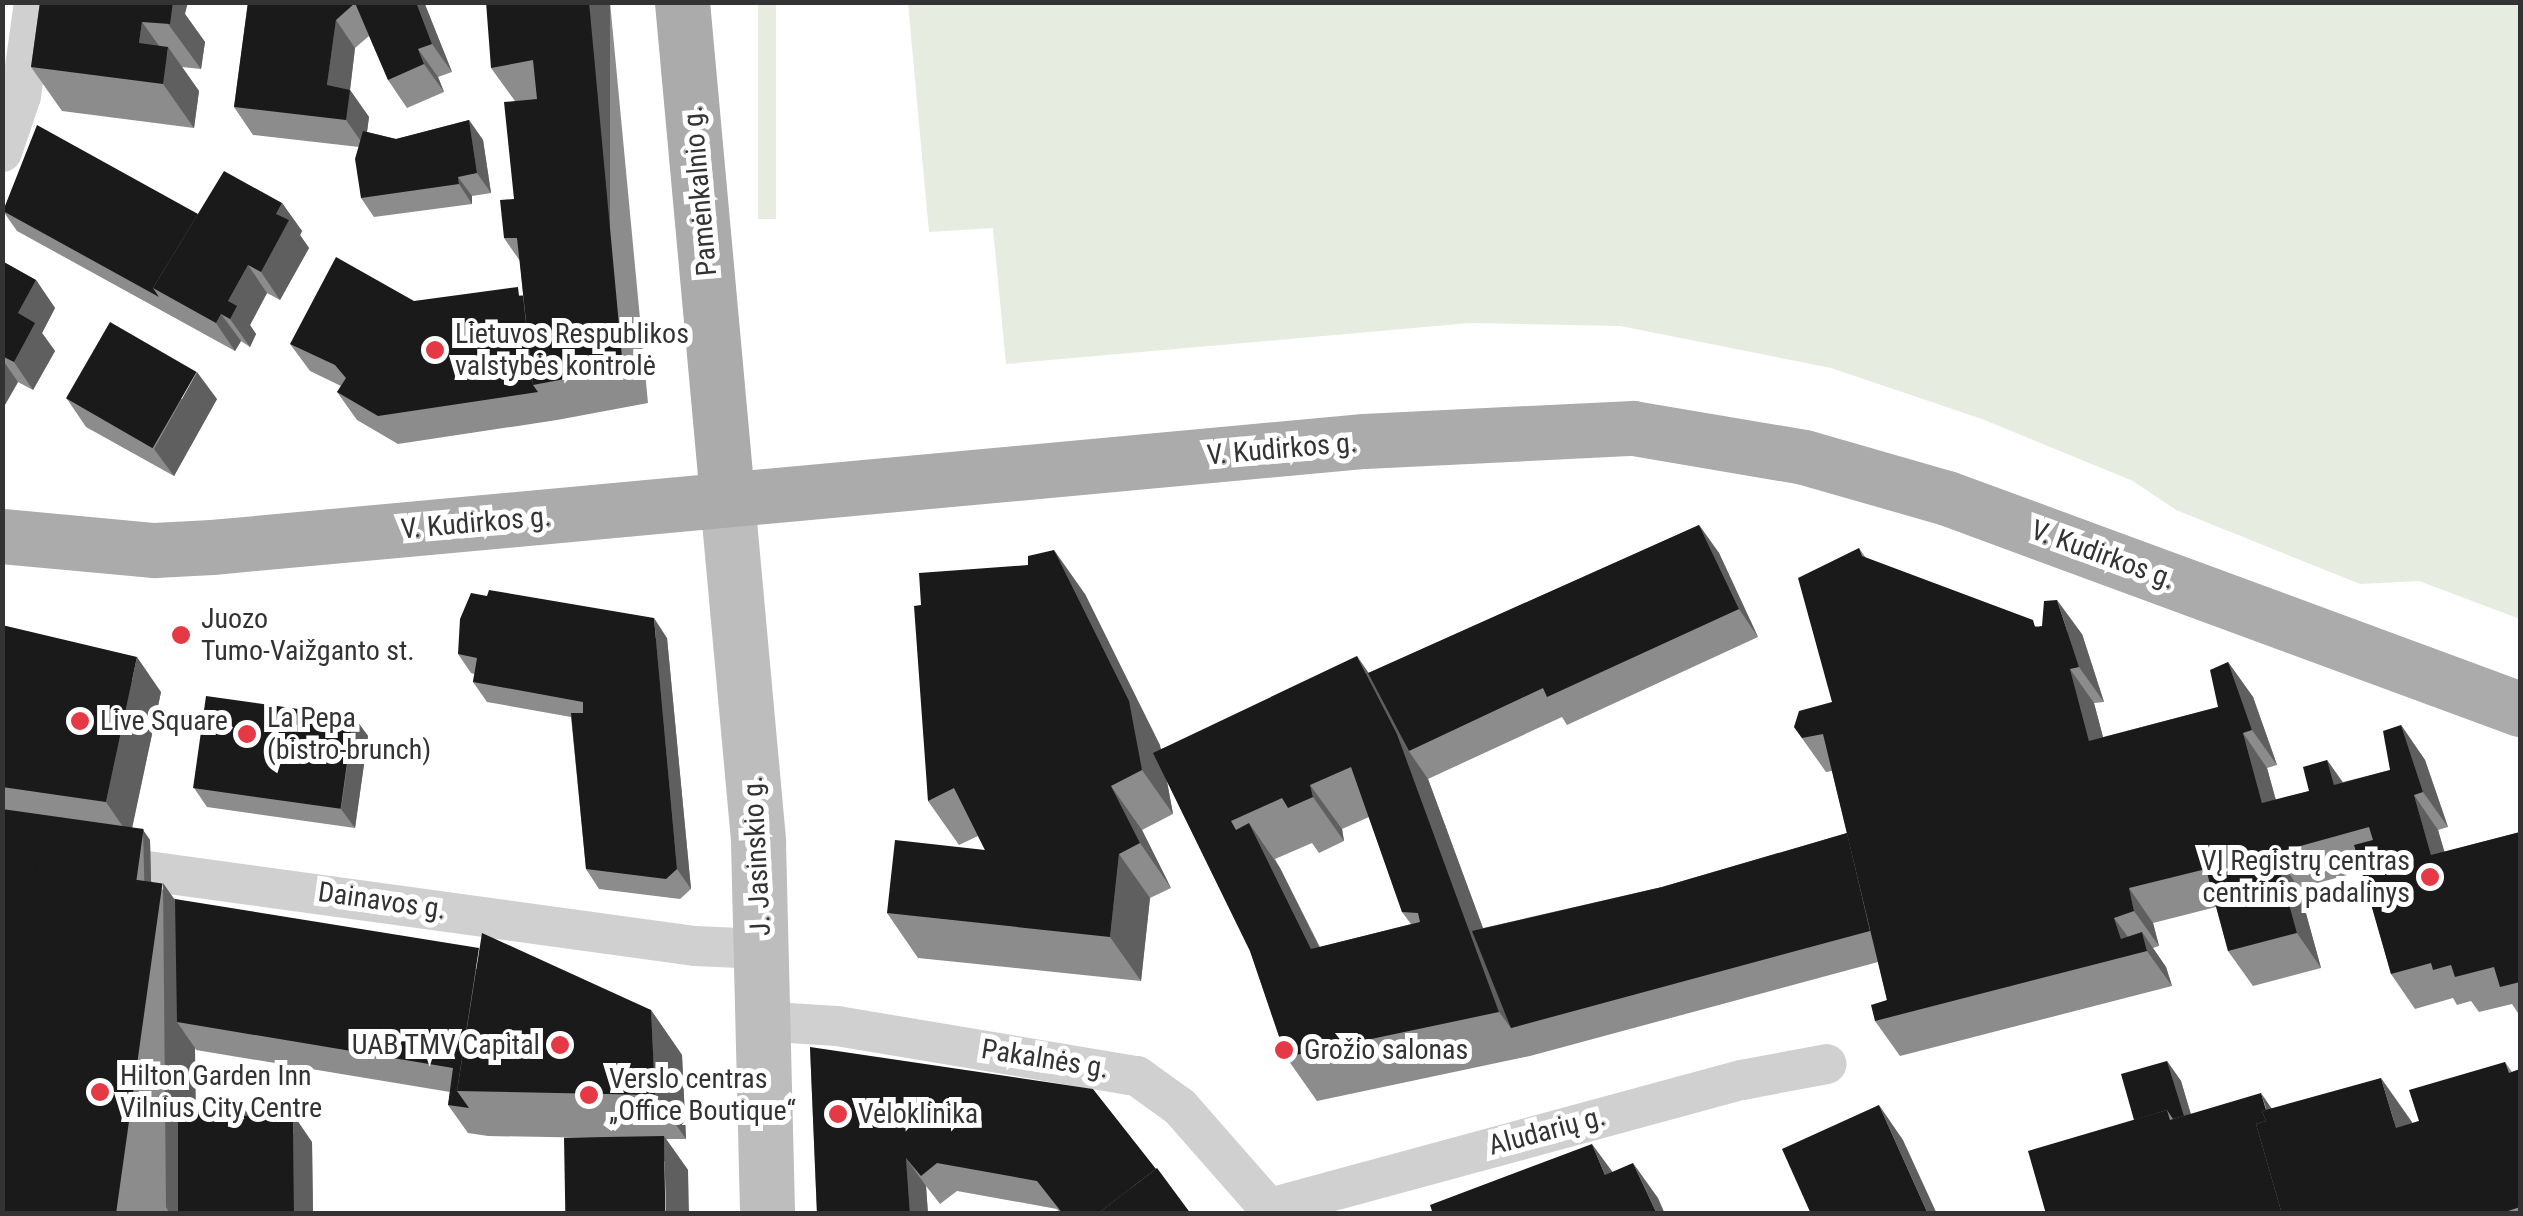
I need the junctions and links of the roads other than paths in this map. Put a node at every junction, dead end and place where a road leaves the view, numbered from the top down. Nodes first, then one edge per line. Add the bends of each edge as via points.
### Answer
1 (34, 2) edge
2 (682, 2) edge
3 (2, 152) edge
4 (727, 499) junction
5 (2, 536) edge
6 (2520, 709) edge
7 (2, 851) edge
8 (762, 949) junction
9 (759, 1021) junction
10 (1827, 1064) dead end
11 (1272, 1211) edge
12 (767, 1214) edge

1 - 3 street via 21,96
2 - 4 main road, Pamėnkalnio g.
4 - 5 main road, V. Kudirkos g. via 154,550
4 - 6 main road, V. Kudirkos g. via 1549,428 1684,434 1804,457 1947,498
4 - 8 main road, J. Jasinskio g.
7 - 8 street, Dainavos g. via 695,946
8 - 9 main road, J. Jasinskio g.
9 - 11 street, Pakalnės g. via 856,1029 1136,1076 1180,1106
9 - 12 main road, J. Jasinskio g.
10 - 11 street, Aludarių g. via 1742,1080

